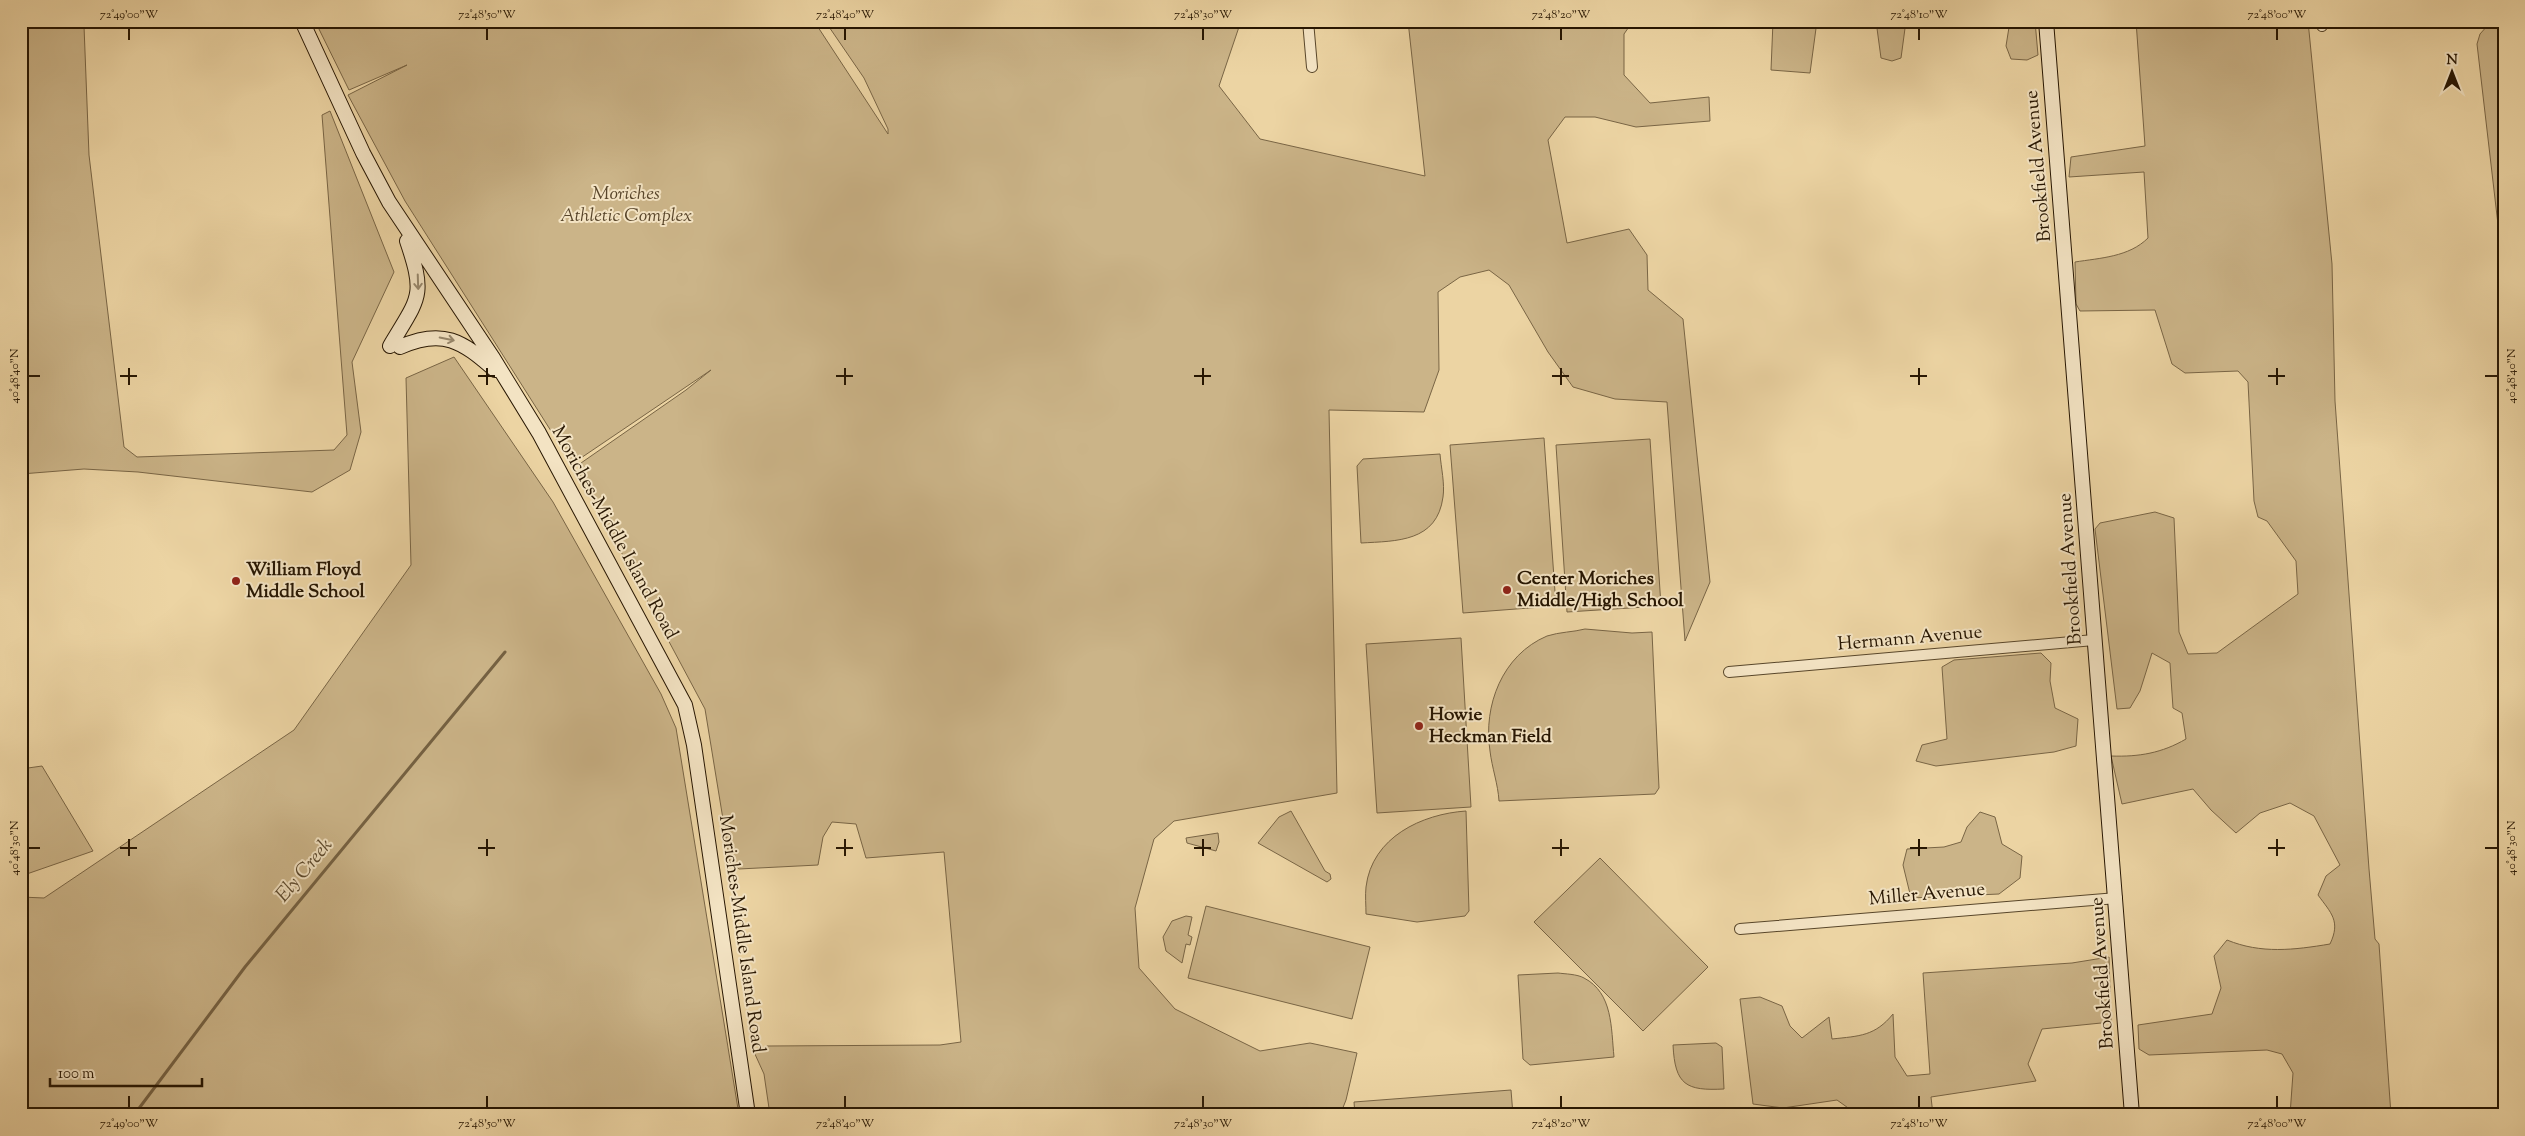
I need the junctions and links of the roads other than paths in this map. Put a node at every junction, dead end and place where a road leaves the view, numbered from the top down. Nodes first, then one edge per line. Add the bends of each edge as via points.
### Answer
1 (302, 21) edge
2 (1308, 21) edge
3 (2046, 21) edge
4 (1312, 67) dead end
5 (399, 219) junction
6 (507, 380) junction
7 (2094, 640) junction
8 (1729, 672) dead end
9 (2116, 898) junction
10 (1740, 929) dead end
11 (748, 1115) edge
12 (2132, 1115) edge

1 - 5 main road, Moriches-Middle Island Road via 370,166
2 - 4 street
3 - 7 main road, Brookfield Avenue
5 - 6 main road, Moriches-Middle Island Road
5 -> 6 main road via 417,270 418,293 395,346 424,339 448,338 472,350
6 - 11 main road, Moriches-Middle Island Road via 562,474 685,705
7 - 8 street, Hermann Avenue
7 - 9 main road, Brookfield Avenue
9 - 10 street, Miller Avenue
9 - 12 main road, Brookfield Avenue

